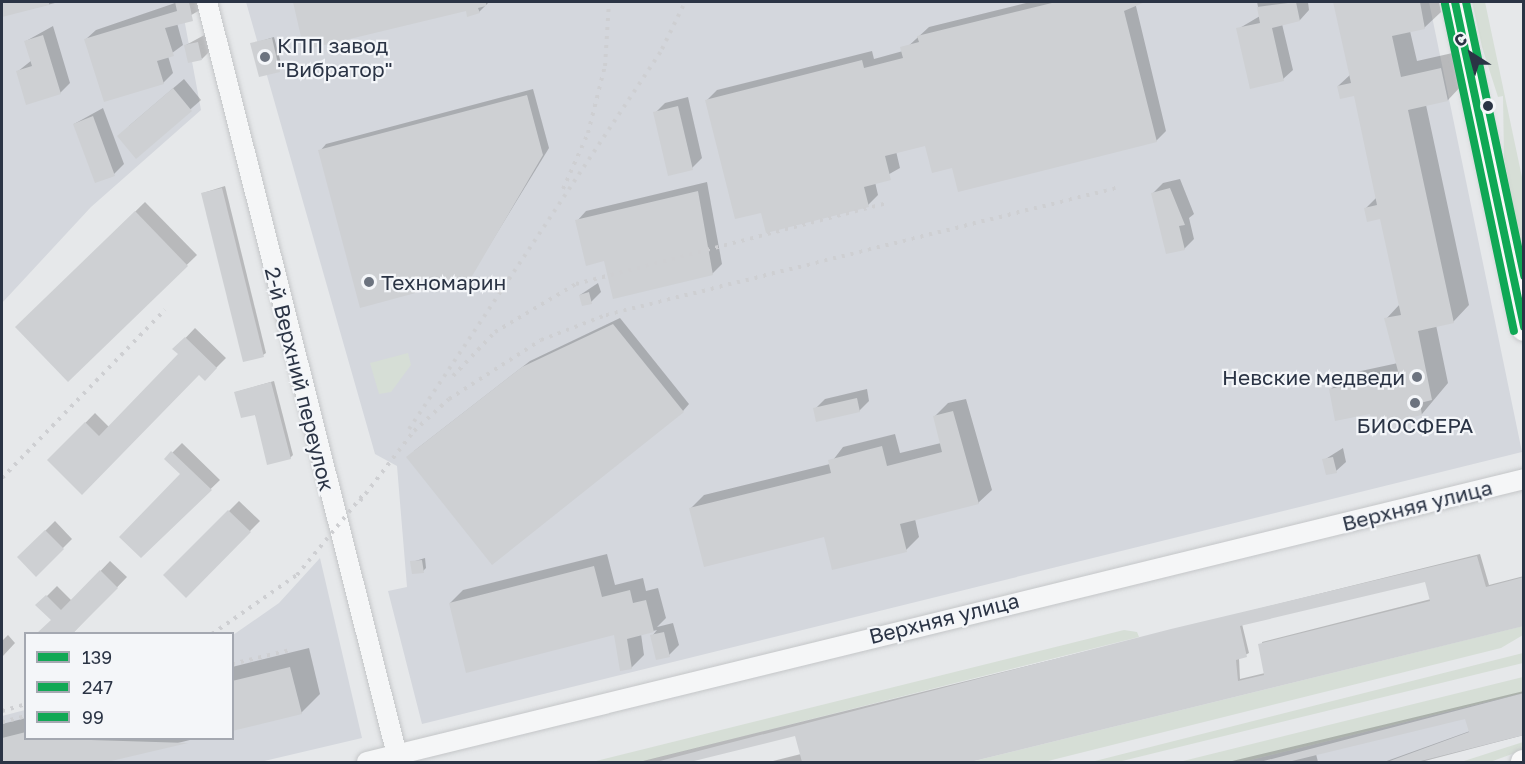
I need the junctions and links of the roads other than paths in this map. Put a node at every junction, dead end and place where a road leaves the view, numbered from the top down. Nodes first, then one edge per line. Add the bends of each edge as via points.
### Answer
1 (207, 2) edge
2 (1455, 2) edge
3 (1524, 329) edge
4 (1524, 479) edge
5 (397, 755) junction
6 (367, 762) edge

1 - 5 street, 2-й Верхний переулок
2 - 3 main road
4 - 5 street, Верхняя улица
5 - 6 street, Верхняя улица

